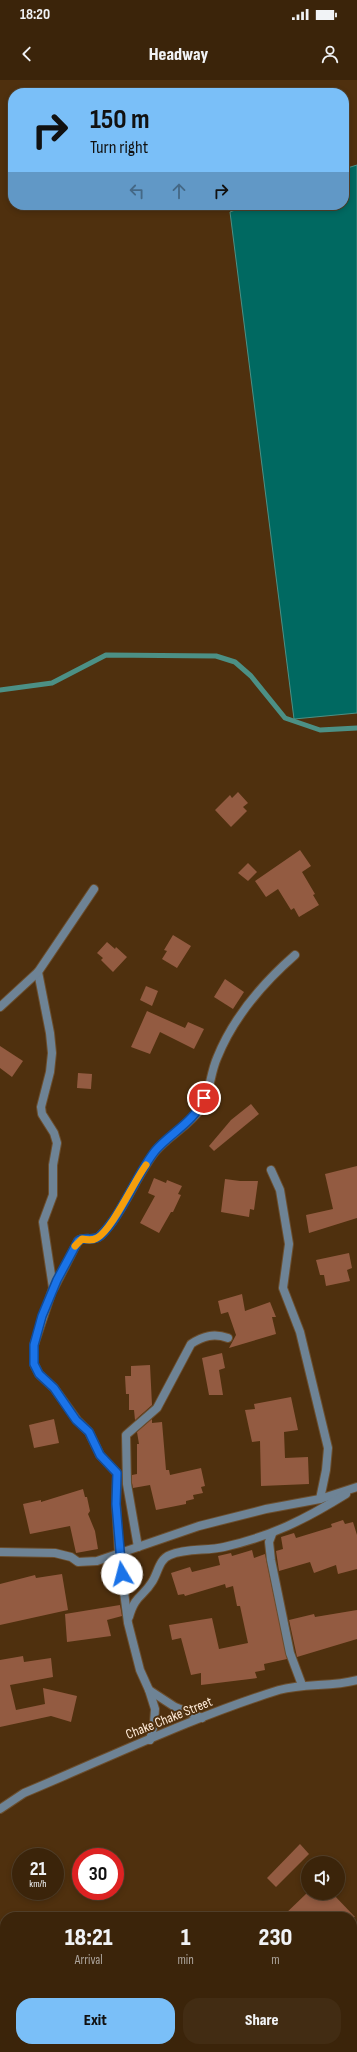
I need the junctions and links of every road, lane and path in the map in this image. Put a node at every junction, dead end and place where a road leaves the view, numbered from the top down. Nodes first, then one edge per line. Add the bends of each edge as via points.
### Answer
1 (94, 889) dead end
2 (295, 955) dead end
3 (38, 972) junction
4 (0, 1007) edge
5 (271, 1170) dead end
6 (54, 1288) junction
7 (228, 1338) dead end
8 (116, 1472) junction
9 (127, 1484) junction
10 (357, 1487) edge
11 (320, 1500) junction
12 (272, 1534) junction
13 (138, 1547) junction
14 (0, 1552) edge
15 (119, 1553) junction
16 (128, 1623) junction
17 (357, 1680) edge
18 (302, 1685) junction
19 (149, 1690) junction
20 (202, 1718) junction
21 (150, 1740) junction
22 (0, 1809) edge

1 - 3 street
2 - 6 street via 271,976 232,1030 216,1059 201,1108 155,1151 115,1217 101,1235 93,1240 78,1241
3 - 4 street
3 - 6 street via 52,1053 41,1107 57,1143 53,1165 54,1195 43,1222
5 - 11 street via 280,1190 289,1244 283,1288 300,1332 328,1448
6 - 8 street via 34,1345 36,1369 61,1396 76,1420 89,1432 100,1455
7 - 9 street via 218,1334 198,1339 191,1344 156,1408 126,1435
8 - 9 street
8 - 15 street
9 - 13 street
10 - 11 street
10 - 12 street via 317,1512
11 - 13 street via 266,1509 199,1526
12 - 16 street via 219,1548 169,1555 160,1564 153,1582 136,1599
12 - 18 street via 269,1542 270,1560 290,1653
13 - 15 street
14 - 15 street via 55,1553 84,1563
15 - 16 street
16 - 19 street via 140,1670
17 - 18 street, Chake Chake Street
18 - 20 street, Chake Chake Street via 280,1690
19 - 20 street via 175,1707
19 - 21 street via 155,1709
20 - 21 street, Chake Chake Street
21 - 22 street, Chake Chake Street via 24,1793

